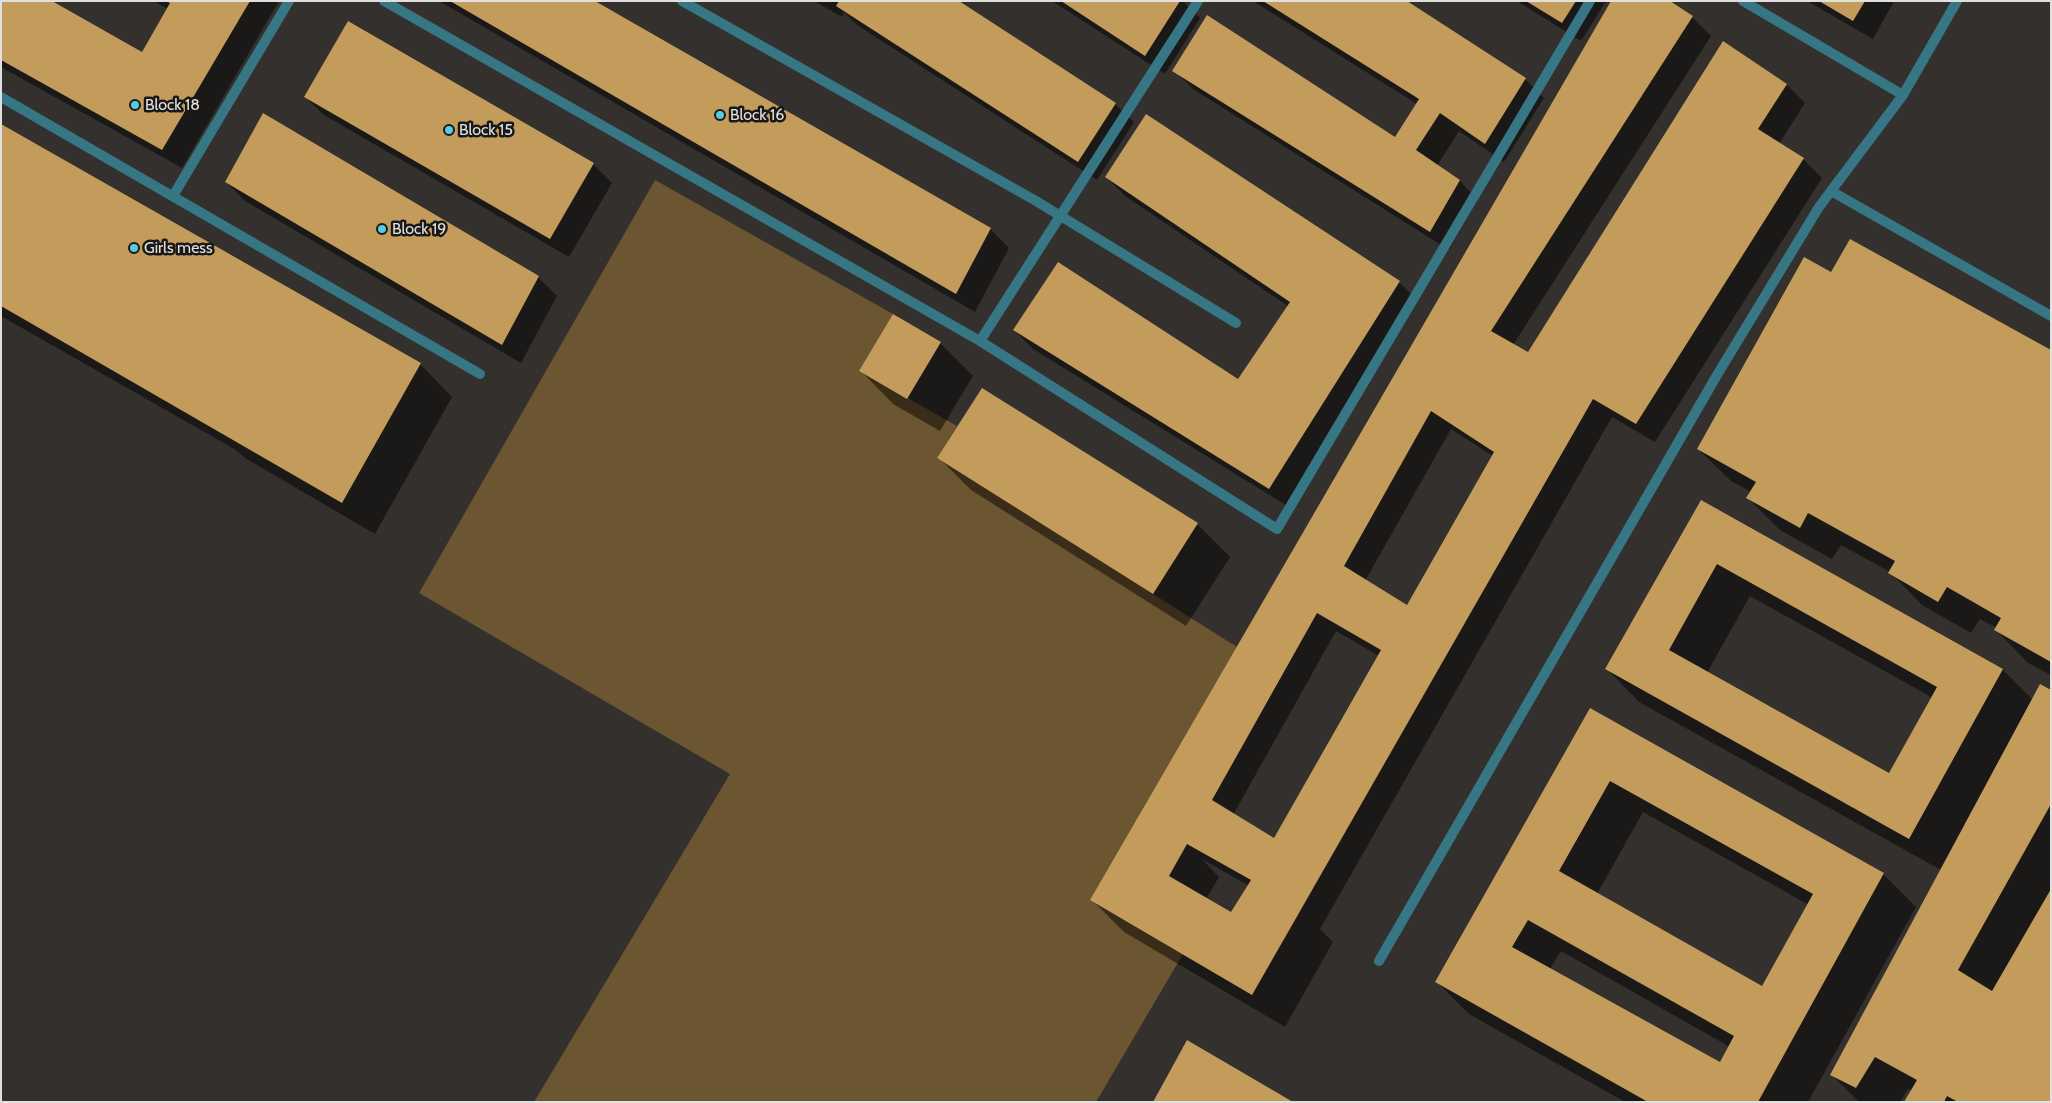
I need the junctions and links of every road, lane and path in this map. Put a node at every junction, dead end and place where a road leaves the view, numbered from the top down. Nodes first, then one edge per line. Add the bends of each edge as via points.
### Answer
1 (289, 1) edge
2 (384, 1) edge
3 (682, 1) edge
4 (1198, 1) edge
5 (1590, 1) edge
6 (1743, 1) edge
7 (1957, 1) edge
8 (1903, 95) junction
9 (1, 97) edge
10 (1831, 191) junction
11 (172, 196) junction
12 (1059, 216) junction
13 (2051, 316) edge
14 (1236, 323) dead end
15 (980, 341) junction
16 (480, 374) dead end
17 (1379, 961) dead end

1 - 11 lane
2 - 15 lane
3 - 12 lane
4 - 12 lane
5 - 15 lane via 1277,529
6 - 8 lane
7 - 8 lane
8 - 10 lane
9 - 11 lane
10 - 13 lane
10 - 17 lane via 1717,375
11 - 16 lane
12 - 14 lane
12 - 15 lane

